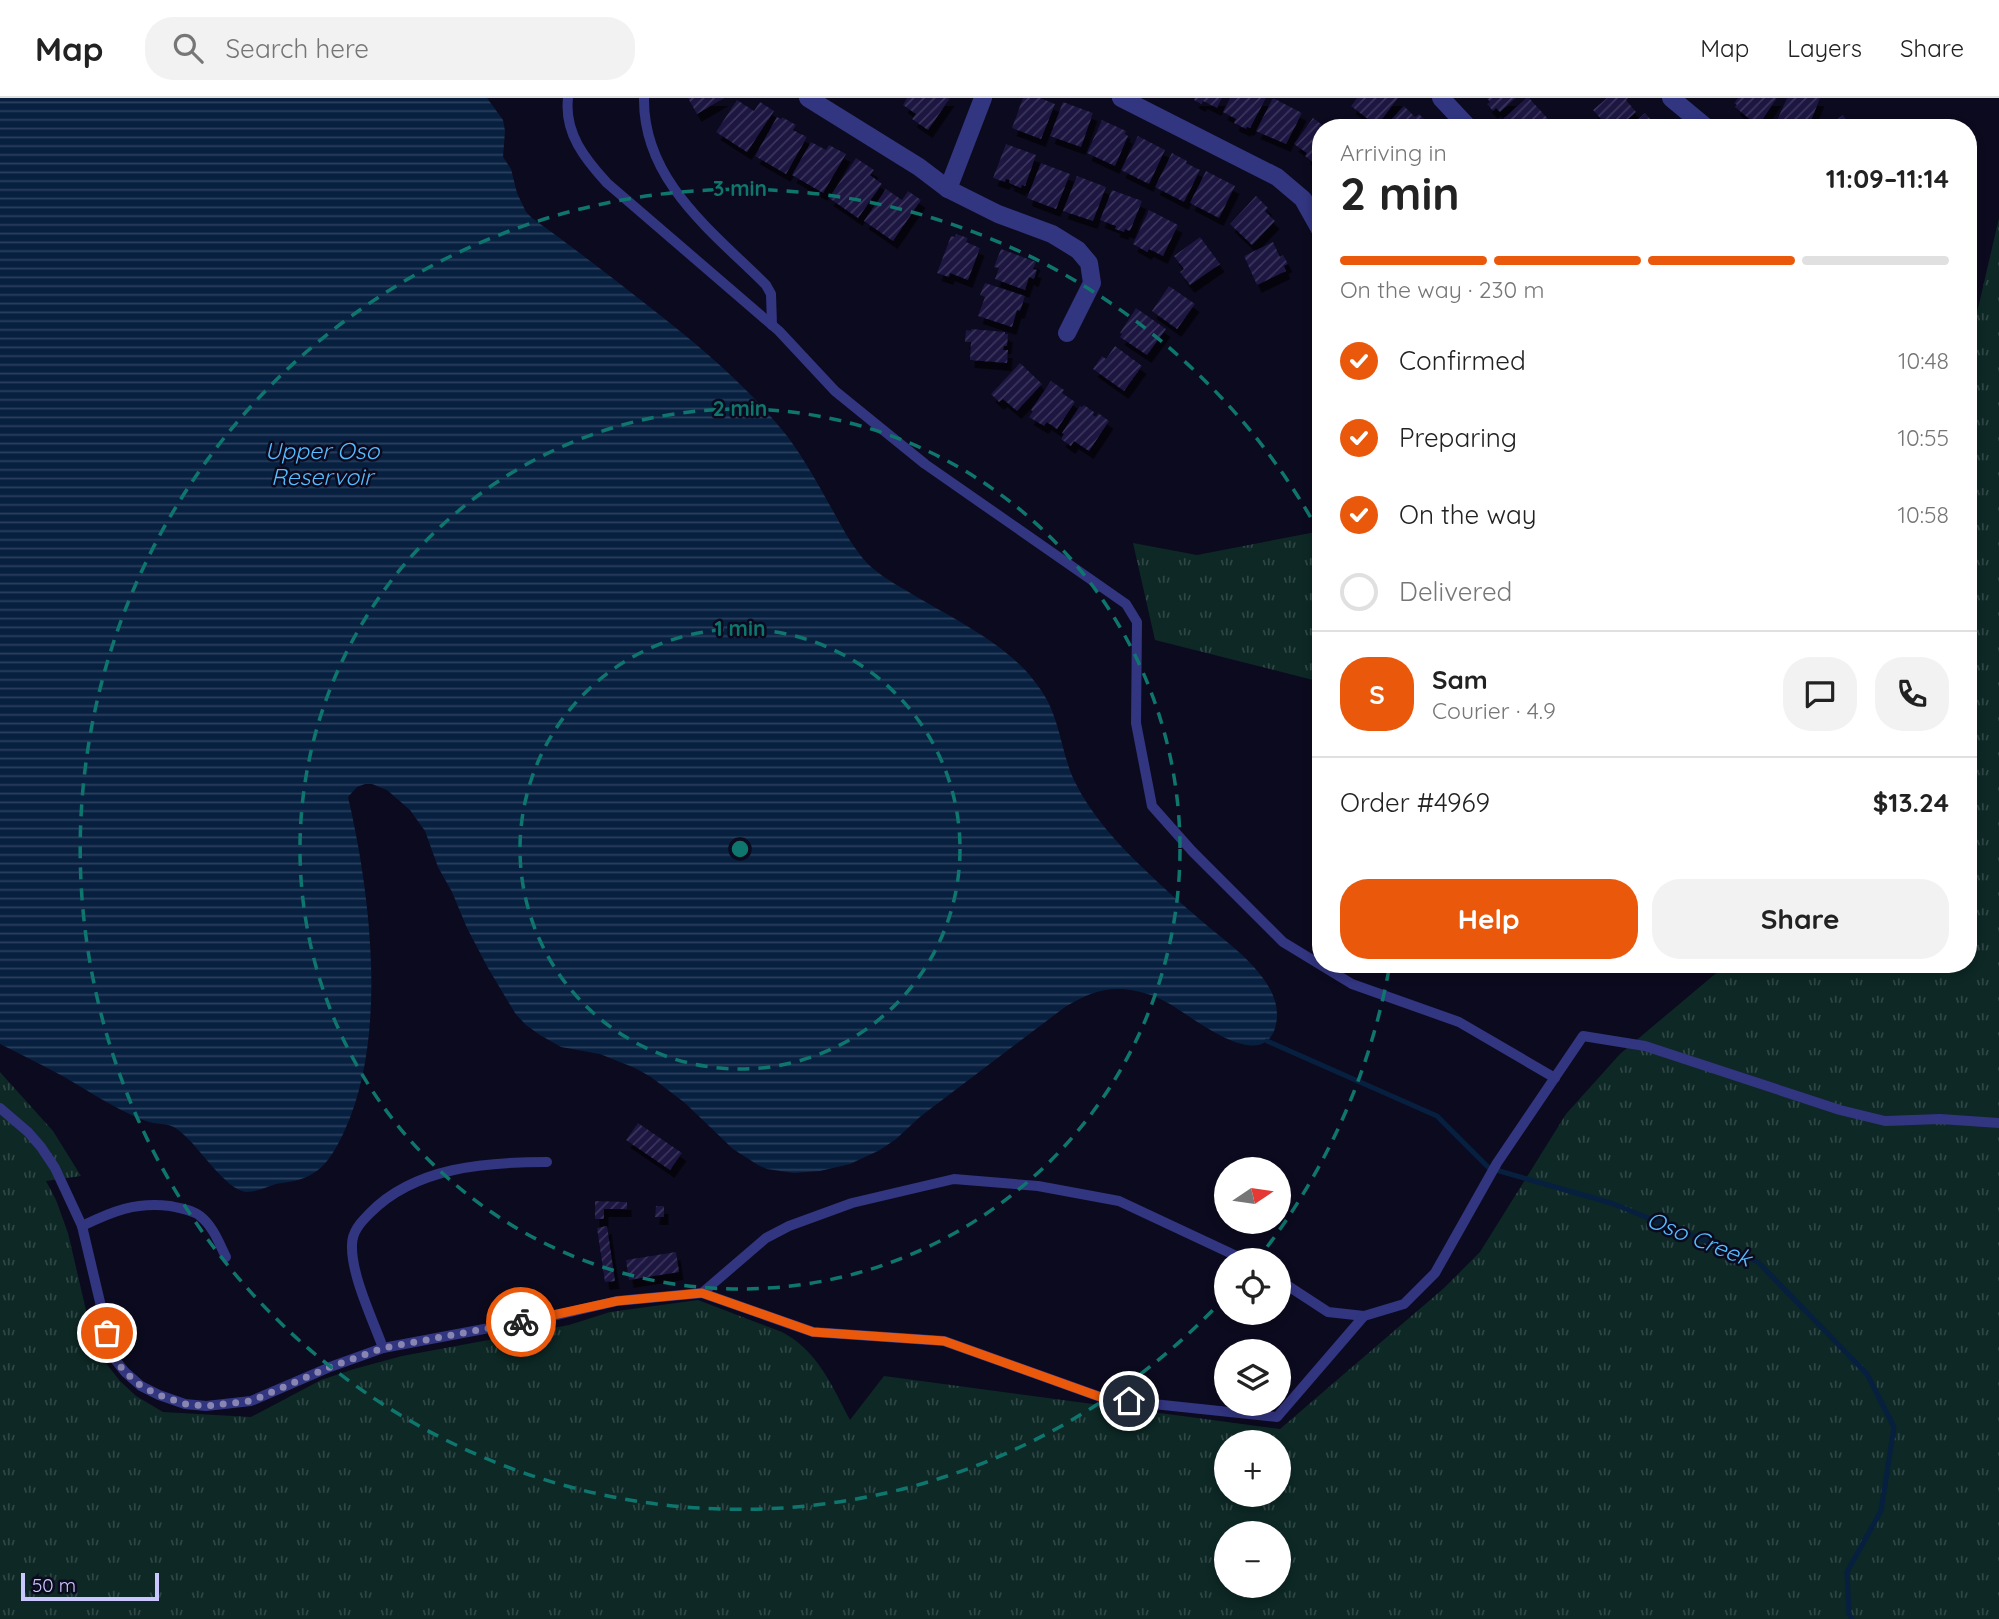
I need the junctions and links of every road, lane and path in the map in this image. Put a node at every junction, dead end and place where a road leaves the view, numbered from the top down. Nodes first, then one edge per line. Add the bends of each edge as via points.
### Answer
1 (568, 98) edge
2 (645, 98) edge
3 (808, 98) edge
4 (983, 98) edge
5 (1121, 98) edge
6 (1441, 98) edge
7 (1671, 98) edge
8 (1461, 119) edge
9 (1696, 119) edge
10 (948, 189) junction
11 (1312, 216) edge
12 (772, 325) junction
13 (1067, 333) dead end
14 (1312, 960) edge
15 (1334, 973) edge
16 (1555, 1078) junction
17 (0, 1108) edge
18 (1999, 1123) edge
19 (547, 1162) dead end
20 (82, 1226) junction
21 (1219, 1248) edge
22 (226, 1257) dead end
23 (1291, 1288) edge
24 (702, 1293) junction
25 (1364, 1316) junction
26 (383, 1348) junction

1 - 12 lane via 570,125 588,162
2 - 12 lane via 653,151 667,179 687,206 766,285 771,294
3 - 10 street
4 - 10 street
5 - 11 street via 1277,177 1303,200
6 - 8 street
7 - 9 street
10 - 13 street via 1078,250 1088,263 1092,283
12 - 14 lane via 835,391 925,464 1126,604 1137,622 1136,723 1152,806 1283,942
15 - 16 lane via 1352,984 1458,1022
16 - 18 lane via 1583,1036 1645,1046 1885,1121
16 - 25 lane via 1488,1177 1435,1273 1404,1304
17 - 20 lane via 41,1147
19 - 26 lane via 450,1170 386,1199 359,1224 352,1245 354,1262
20 - 22 lane via 141,1204 180,1208 200,1215
20 - 26 lane via 113,1357 141,1386 159,1395 206,1406 251,1401
21 - 24 lane via 1119,1201 1038,1186 954,1179 852,1203 789,1226 766,1238
23 - 25 lane via 1328,1312
24 - 25 lane via 813,1332 944,1341 1106,1399 1277,1416
24 - 26 lane via 617,1301

